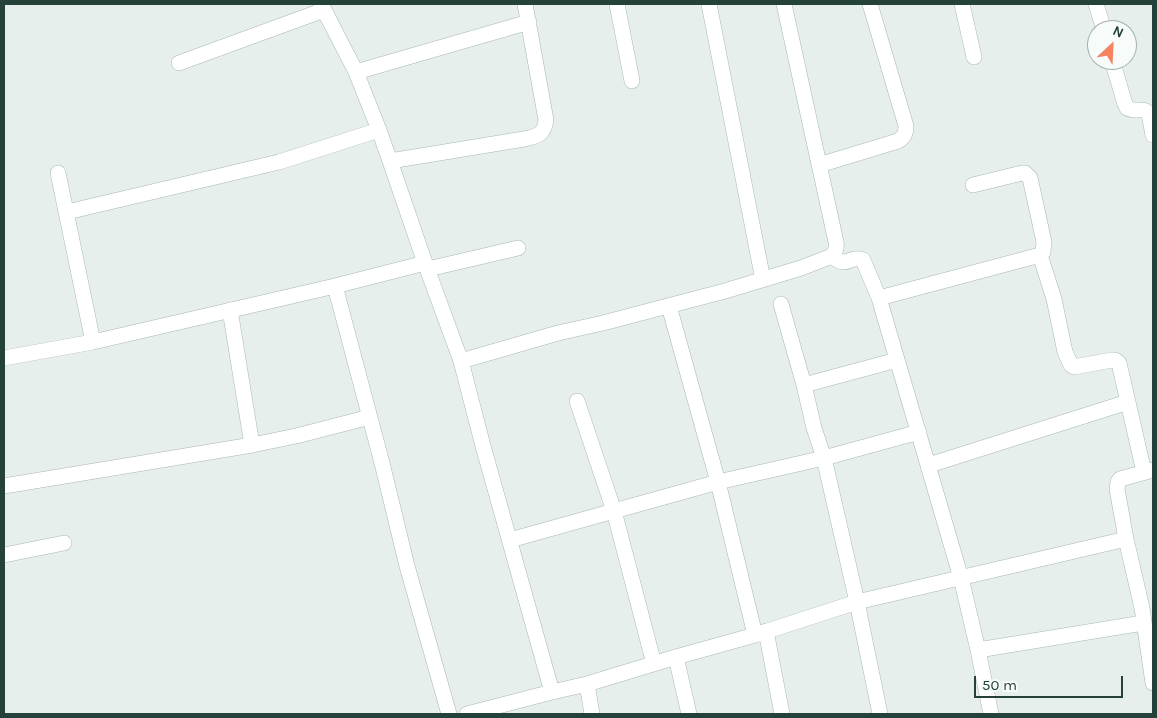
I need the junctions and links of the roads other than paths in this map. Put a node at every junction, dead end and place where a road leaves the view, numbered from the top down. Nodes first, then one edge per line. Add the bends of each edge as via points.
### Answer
1 (525, 4) edge
2 (617, 4) edge
3 (709, 4) edge
4 (784, 4) edge
5 (870, 4) edge
6 (962, 4) edge
7 (1096, 4) edge
8 (323, 7) edge
9 (1101, 20) edge
10 (529, 22) junction
11 (974, 57) dead end
12 (178, 63) dead end
13 (1115, 70) edge
14 (356, 72) junction
15 (632, 81) dead end
16 (378, 130) junction
17 (1153, 136) edge
18 (390, 160) junction
19 (819, 165) junction
20 (58, 174) dead end
21 (973, 185) dead end
22 (66, 212) junction
23 (518, 248) dead end
24 (1040, 255) junction
25 (832, 256) junction
26 (426, 266) junction
27 (763, 280) junction
28 (335, 286) junction
29 (879, 298) junction
30 (780, 304) dead end
31 (669, 306) junction
32 (230, 310) junction
33 (93, 342) junction
34 (4, 358) edge
35 (897, 360) junction
36 (461, 361) junction
37 (804, 385) junction
38 (577, 402) dead end
39 (1128, 402) junction
40 (370, 417) junction
41 (919, 432) junction
42 (252, 445) junction
43 (824, 458) junction
44 (929, 465) junction
45 (1148, 471) edge
46 (718, 482) junction
47 (4, 486) edge
48 (614, 511) junction
49 (1126, 539) junction
50 (510, 540) junction
51 (64, 543) dead end
52 (4, 555) edge
53 (961, 578) junction
54 (857, 602) junction
55 (1146, 612) edge
56 (760, 633) junction
57 (978, 650) junction
58 (676, 657) junction
59 (654, 664) junction
60 (1153, 683) edge
61 (587, 684) junction
62 (552, 692) junction
63 (449, 714) edge
64 (467, 714) edge
65 (592, 714) edge
66 (689, 714) edge
67 (782, 714) edge
68 (880, 714) edge
69 (991, 714) edge

1 - 10 street
2 - 15 street
3 - 27 street
4 - 19 street
5 - 19 street via 906,133 898,141
6 - 11 street
7 - 9 street
8 - 12 street
8 - 14 street
10 - 14 street
10 - 18 street via 546,120 543,131 537,136
13 - 17 street via 1127,108 1147,111
14 - 16 street
16 - 18 street
16 - 22 street via 279,162
18 - 26 street
19 - 25 street via 837,247
20 - 22 street
21 - 24 street via 1022,173 1028,175 1044,242
22 - 33 street
23 - 26 street
24 - 29 street
24 - 39 street via 1068,361 1074,366 1118,361
25 - 27 street
25 - 29 street via 840,262 856,258 863,260
26 - 28 street
26 - 36 street
27 - 31 street
28 - 32 street
28 - 40 street
29 - 35 street
30 - 37 street
31 - 36 street
31 - 46 street
32 - 33 street
32 - 42 street
33 - 34 street
35 - 37 street
35 - 41 street
36 - 50 street
37 - 43 street
38 - 48 street
39 - 44 street
39 - 45 street
40 - 42 street
40 - 63 street via 407,566
41 - 43 street
41 - 44 street
42 - 47 street
43 - 46 street
43 - 54 street
44 - 53 street
45 - 49 street via 1123,477 1118,482
46 - 48 street
46 - 56 street
48 - 50 street
48 - 59 street
49 - 53 street
49 - 55 street
50 - 62 street
51 - 52 street
53 - 54 street
53 - 57 street
54 - 56 street
54 - 68 street
55 - 57 street
55 - 60 street
56 - 58 street
56 - 67 street
57 - 69 street
58 - 59 street
58 - 66 street
59 - 61 street
61 - 62 street
61 - 65 street
62 - 64 street

